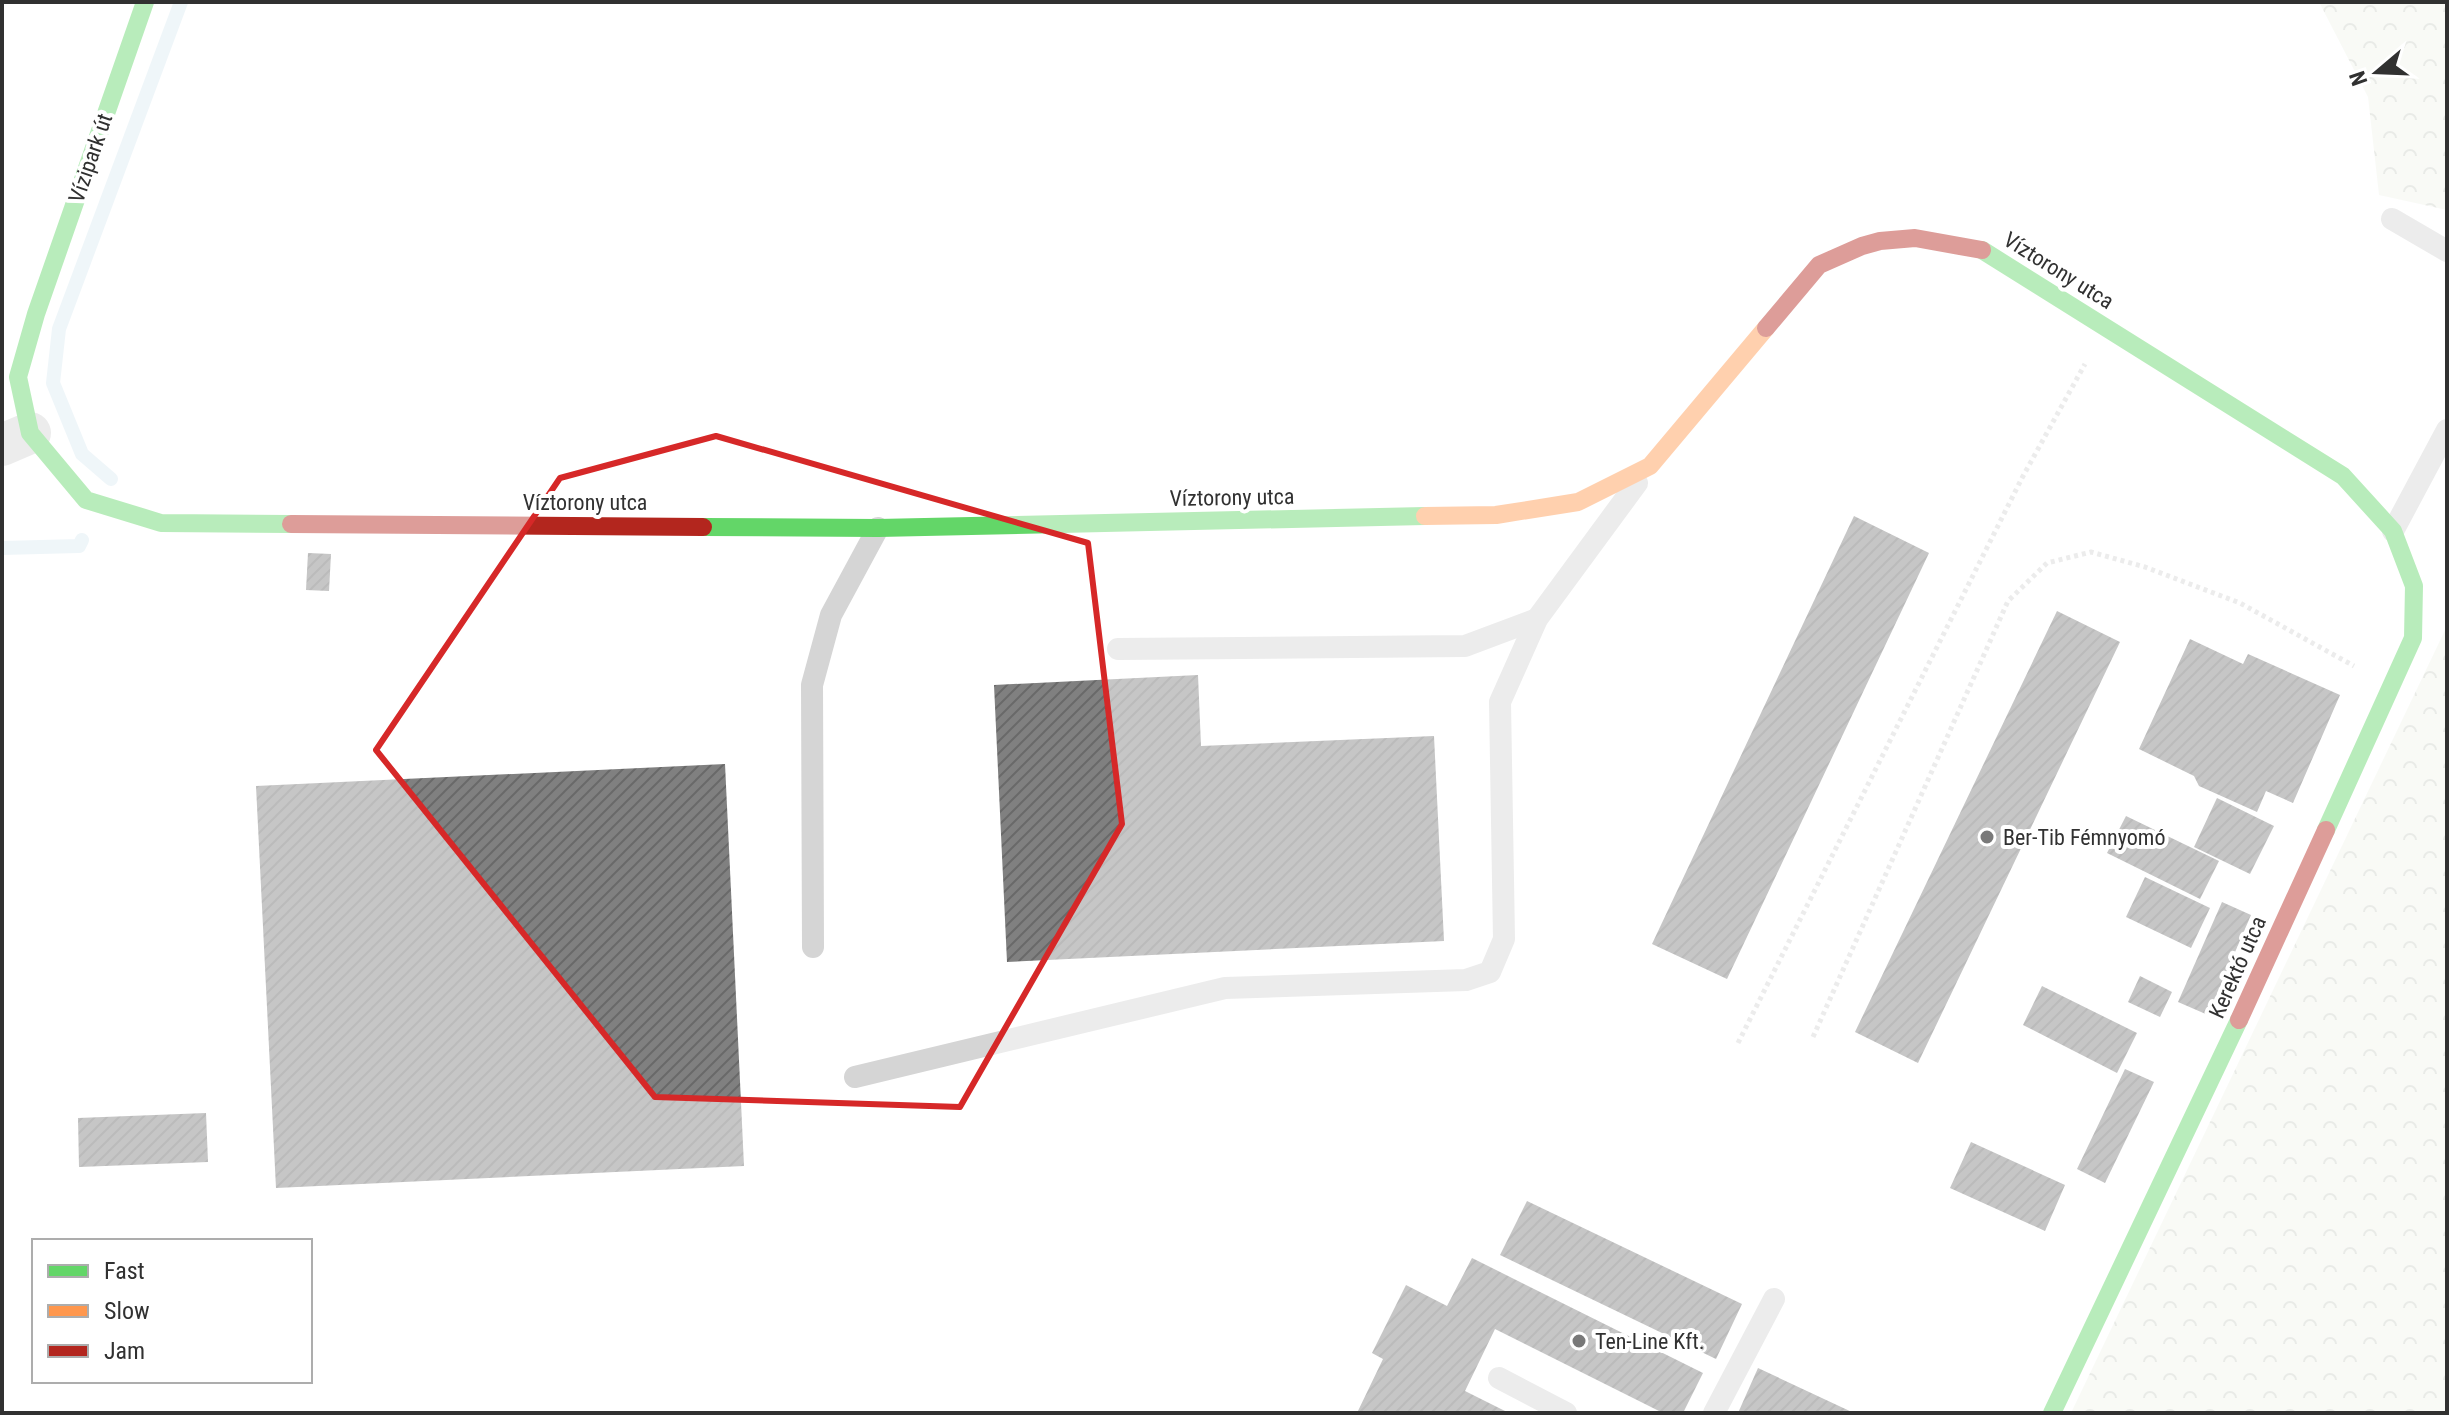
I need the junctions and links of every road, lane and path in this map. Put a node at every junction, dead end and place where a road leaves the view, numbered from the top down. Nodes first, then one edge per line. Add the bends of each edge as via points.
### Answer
1 (145, 2) edge
2 (2392, 219) dead end
3 (2447, 251) edge
4 (36, 314) joint
5 (2105, 328) junction
6 (2447, 430) edge
7 (16, 439) edge
8 (1650, 466) junction
9 (878, 528) junction
10 (2393, 531) junction
11 (1537, 619) junction
12 (1118, 649) dead end
13 (2390, 685) junction
14 (813, 947) dead end
15 (1813, 1037) dead end
16 (1738, 1043) dead end
17 (855, 1077) dead end
18 (1774, 1299) dead end
19 (1499, 1378) dead end
20 (1566, 1413) edge
21 (1714, 1413) edge
22 (2052, 1413) edge

1 - 4 street, Vízipark út
2 - 3 lane
4 - 7 street, Víztorony utca via 18,377
5 - 8 street, Víztorony utca via 1980,249 1904,237 1855,246 1819,265
5 - 10 street, Víztorony utca via 2343,476
5 - 16 path via 2022,478
6 - 10 lane
7 - 9 street, Víztorony utca via 86,500 161,523
8 - 9 street, Víztorony utca via 1578,502 1496,515
8 - 11 lane
9 - 14 lane via 831,615 812,685
10 - 13 street, Kerektó utca via 2414,586 2413,638
11 - 12 lane via 1465,646
11 - 17 lane via 1500,702 1504,939 1490,972 1466,980 1225,988
13 - 15 path via 2240,603 2145,567 2091,552 2047,563 2008,601
13 - 22 street, Kerektó utca via 2217,1069
18 - 21 lane
19 - 20 lane

